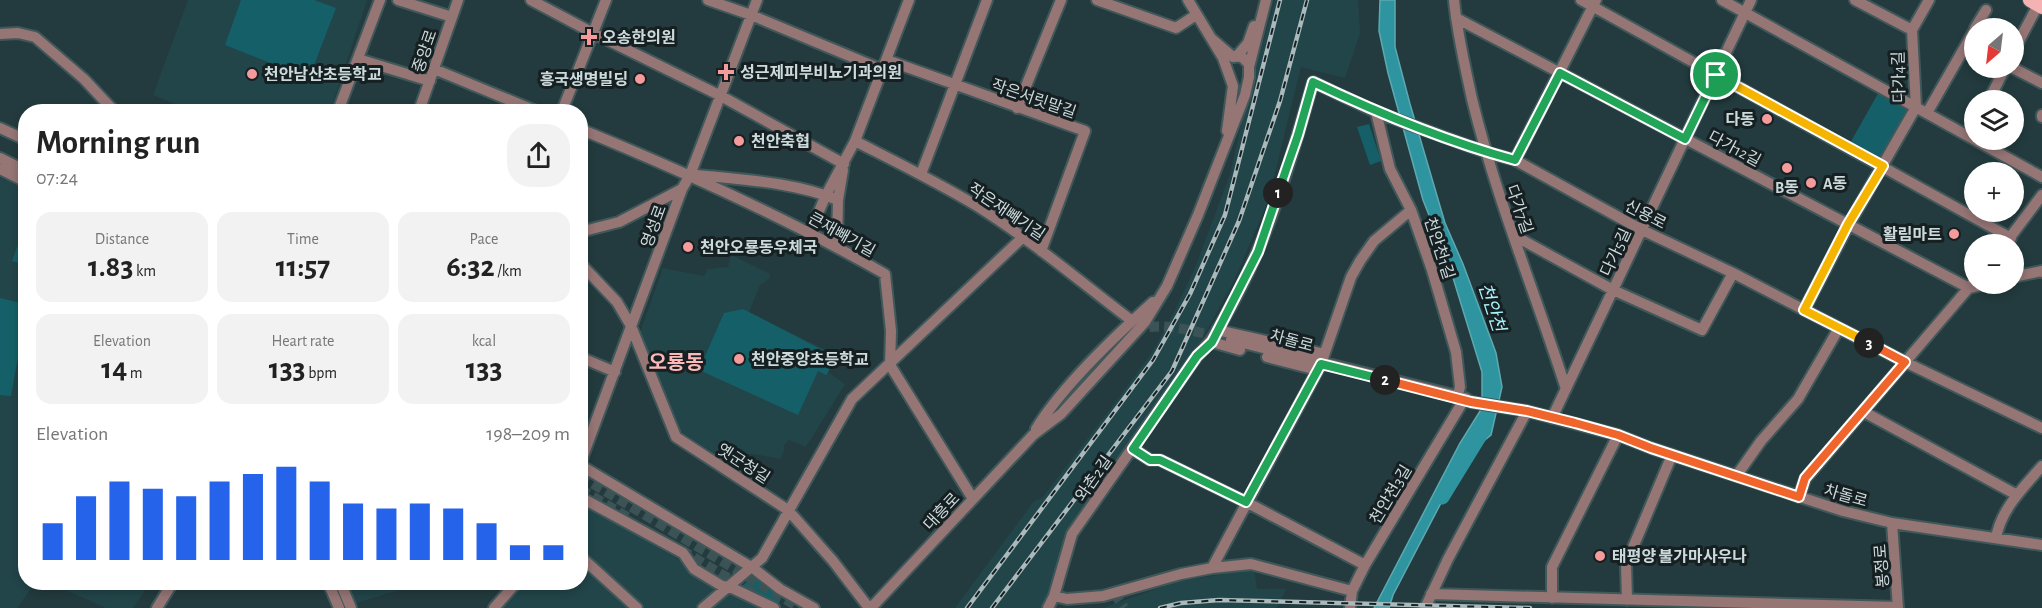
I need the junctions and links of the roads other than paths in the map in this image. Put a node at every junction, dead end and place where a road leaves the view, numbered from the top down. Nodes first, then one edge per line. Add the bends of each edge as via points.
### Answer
1 (380, 0) edge
2 (398, 0) edge
3 (458, 0) edge
4 (531, 0) edge
5 (606, 0) edge
6 (708, 0) edge
7 (757, 0) edge
8 (909, 0) edge
9 (987, 0) edge
10 (1061, 0) edge
11 (1097, 0) edge
12 (1188, 0) edge
13 (1261, 0) edge
14 (1266, 0) edge
15 (1454, 0) edge
16 (1581, 0) edge
17 (1722, 0) edge
18 (1751, 0) edge
19 (1855, 0) edge
20 (1929, 0) edge
21 (1595, 3) edge
22 (2037, 4) edge
23 (1986, 10) dead end
24 (1745, 13) junction
25 (751, 15) junction
26 (1196, 15) junction
27 (452, 17) junction
28 (1456, 18) junction
29 (1982, 18) edge
30 (1912, 30) junction
31 (2024, 30) edge
32 (593, 33) junction
33 (0, 34) edge
34 (1964, 49) edge
35 (358, 59) junction
36 (1231, 64) junction
37 (885, 65) junction
38 (434, 69) junction
39 (1249, 69) junction
40 (1560, 73) junction
41 (2024, 74) edge
42 (1716, 75) junction
43 (430, 81) junction
44 (2042, 83) edge
45 (954, 85) junction
46 (721, 96) junction
47 (107, 104) edge
48 (341, 104) edge
49 (422, 104) edge
50 (519, 104) edge
51 (565, 104) edge
52 (1916, 107) junction
53 (1017, 108) junction
54 (1376, 112) junction
55 (1927, 113) junction
56 (0, 128) edge
57 (1964, 130) edge
58 (588, 132) edge
59 (18, 136) edge
60 (1685, 139) junction
61 (855, 141) junction
62 (1224, 148) junction
63 (1998, 150) edge
64 (1485, 152) junction
65 (0, 158) edge
66 (1515, 160) junction
67 (844, 164) junction
68 (1883, 166) junction
69 (18, 167) edge
70 (0, 169) edge
71 (921, 174) junction
72 (690, 175) junction
73 (2042, 177) edge
74 (18, 178) edge
75 (682, 189) junction
76 (826, 195) junction
77 (2042, 195) edge
78 (838, 200) junction
79 (1411, 210) junction
80 (1848, 224) junction
81 (588, 230) edge
82 (1642, 230) junction
83 (810, 232) junction
84 (1996, 234) edge
85 (2013, 234) edge
86 (1513, 236) junction
87 (1022, 238) junction
88 (837, 246) junction
89 (1041, 251) junction
90 (588, 271) edge
91 (2042, 272) edge
92 (1732, 273) junction
93 (2024, 275) edge
94 (1964, 282) edge
95 (1613, 290) junction
96 (1964, 293) edge
97 (1160, 295) junction
98 (1804, 310) junction
99 (1132, 321) junction
100 (632, 326) junction
101 (1839, 328) junction
102 (1217, 330) junction
103 (1122, 339) tunnel mouth
104 (1231, 340) tunnel mouth
105 (1212, 342) junction
106 (588, 360) edge
107 (1905, 362) junction
108 (1321, 363) junction
109 (890, 365) junction
110 (615, 372) junction
111 (1566, 389) junction
112 (1464, 399) junction
113 (1527, 411) junction
114 (1864, 412) junction
115 (1552, 418) junction
116 (2042, 428) edge
117 (1033, 435) junction
118 (1618, 435) junction
119 (588, 443) edge
120 (1133, 449) junction
121 (1672, 454) junction
122 (2042, 466) edge
123 (588, 469) edge
124 (1737, 475) junction
125 (2017, 495) junction
126 (1799, 497) junction
127 (973, 499) junction
128 (588, 501) edge
129 (1246, 502) junction
130 (788, 510) junction
131 (1892, 523) junction
132 (1996, 538) junction
133 (2042, 544) edge
134 (588, 563) edge
135 (1365, 565) junction
136 (753, 568) junction
137 (1212, 568) junction
138 (730, 587) junction
139 (168, 590) edge
140 (331, 590) edge
141 (343, 590) edge
142 (510, 590) edge
143 (1352, 591) junction
144 (1431, 594) junction
145 (1054, 596) junction
146 (1552, 598) junction
147 (1627, 600) junction
148 (157, 608) edge
149 (339, 608) edge
150 (351, 608) edge
151 (494, 608) edge
152 (637, 608) edge
153 (703, 608) edge
154 (774, 608) edge
155 (814, 608) edge
156 (870, 608) edge
157 (1048, 608) edge
158 (1350, 608) edge
159 (1425, 608) edge
160 (1898, 608) edge

1 - 35 street
2 - 27 street
3 - 27 street, 중앙로
4 - 32 street
5 - 32 street
6 - 25 street, 작은서릿말길
7 - 25 street, 영성로
8 - 37 street
9 - 45 street
10 - 53 street
11 - 26 street via 1176,28
12 - 26 street
13 - 36 street via 1248,43
14 - 39 street
15 - 28 street, 다가7길
16 - 21 street
17 - 24 street
18 - 24 street, 다가5길
19 - 30 street
20 - 30 street, 다가4길
21 - 40 street
21 - 42 street
22 - 31 street
23 - 29 street
24 - 42 street, 다가5길
24 - 52 street
25 - 37 street, 작은서릿말길
25 - 46 street, 영성로
26 - 36 street
27 - 38 street, 중앙로
28 - 40 street, 다가12길
28 - 64 street, 다가7길
30 - 52 street, 다가4길
32 - 46 street
32 - 51 street
33 - 47 street via 35,37
34 - 55 street
35 - 43 street
35 - 48 street
36 - 39 street via 1247,60
36 - 39 street via 1239,80 1246,77
36 - 62 street via 1233,86
37 - 45 street, 작은서릿말길
37 - 61 street
38 - 43 street, 중앙로
38 - 50 street
39 - 62 street via 1239,113
40 - 60 street, 다가12길
40 - 66 street
41 - 44 street
42 - 60 street, 다가5길
42 - 68 street
43 - 49 street, 중앙로
45 - 53 street, 작은서릿말길
45 - 71 street
46 - 67 street
46 - 72 street, 영성로
52 - 55 street
52 - 68 street, 다가4길
53 - 89 street, 작은서릿말길 via 1085,131
54 - 64 street, 신용로
54 - 79 street, 천안천1길 via 1390,169
54 - 102 street, 와촌2길 via 1313,82 1258,252
55 - 57 street
56 - 59 street
58 - 72 street
60 - 80 street, 다가12길
60 - 82 street, 다가5길
61 - 67 street
61 - 71 street, 작은재빼기길
62 - 97 street, 대흥로
63 - 73 street
64 - 66 street, 신용로
64 - 86 street, 다가7길
65 - 69 street
66 - 82 street, 신용로
67 - 76 street
67 - 78 street
68 - 80 street, 다가4길
68 - 84 street
70 - 74 street
71 - 87 street, 작은재빼기길
72 - 75 street, 영성로
72 - 76 street via 786,186
72 - 83 street, 큰재빼기길
75 - 81 street via 619,222
75 - 100 street, 영성로
76 - 78 street
76 - 83 street
77 - 85 street
78 - 88 street
79 - 108 street via 1374,241 1360,261
79 - 112 street, 천안천1길 via 1456,352
80 - 94 street, 다가12길
80 - 98 street, 다가4길
82 - 92 street, 신용로
82 - 95 street, 다가5길
83 - 88 street, 큰재빼기길
86 - 95 street
86 - 111 street, 다가7길
87 - 89 street, 작은재빼기길
87 - 109 street
88 - 109 street, 큰재빼기길 via 885,274
89 - 99 street, 작은재빼기길
90 - 100 street, 옛군청길 via 617,302
91 - 93 street
92 - 95 street via 1702,330
92 - 98 street, 신용로
95 - 111 street, 다가5길
96 - 107 street
97 - 99 street, 대흥로
97 - 117 street, 대흥로 via 1126,345 1061,414
98 - 101 street, 신용로
99 - 117 street, 대흥로 via 1049,409
100 - 110 street, 영성로
100 - 130 street, 옛군청길 via 676,437
101 - 107 street, 신용로
101 - 124 street via 1798,399
102 - 105 street, 와촌2길
102 - 108 street
103 - 117 street
104 - 108 street, 차돌로
105 - 108 street
105 - 120 street, 와촌2길 via 1197,356
106 - 110 street
107 - 114 street
107 - 116 street, 신용로
108 - 112 street, 차돌로
108 - 129 street
109 - 127 street
109 - 130 street via 852,399
110 - 119 street, 영성로
111 - 115 street, 다가5길
112 - 113 street, 차돌로
112 - 135 street, 천안천3길
113 - 115 street, 차돌로
113 - 144 street
114 - 125 street
114 - 126 street via 1805,478
115 - 118 street, 차돌로
117 - 127 street, 대흥로
118 - 121 street, 차돌로
118 - 146 street via 1552,567
120 - 129 street
120 - 145 street, 와촌2길 via 1072,534
121 - 124 street, 차돌로
121 - 147 street via 1626,564
122 - 125 street
123 - 136 street
124 - 126 street, 차돌로
125 - 132 street via 1999,522
126 - 131 street, 차돌로
127 - 156 street, 대흥로
128 - 138 street via 683,553 694,569
129 - 135 street
129 - 137 street
130 - 136 street
130 - 156 street, 옛군청길
131 - 132 street, 차돌로
131 - 160 street, 봉정로
132 - 133 street, 차돌로
134 - 152 street
135 - 143 street, 천안천3길
136 - 138 street
136 - 155 street
137 - 143 street via 1251,564
137 - 145 street via 1103,596
138 - 153 street
138 - 154 street
139 - 148 street
140 - 149 street
141 - 150 street
142 - 151 street
143 - 158 street, 천안천3길
144 - 146 street
144 - 159 street
145 - 157 street, 와촌2길
146 - 147 street
147 - 160 street

